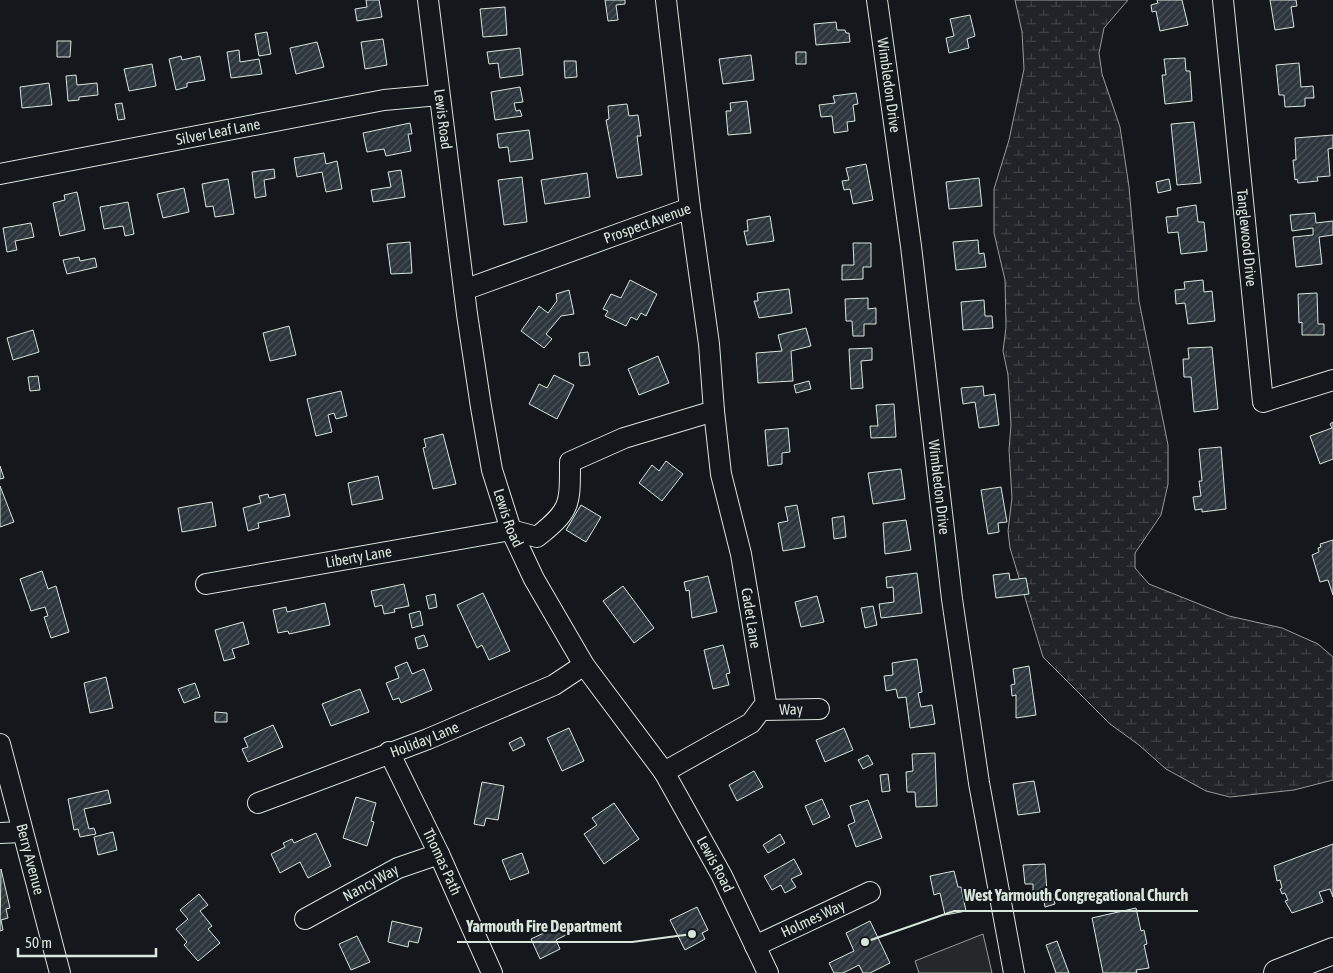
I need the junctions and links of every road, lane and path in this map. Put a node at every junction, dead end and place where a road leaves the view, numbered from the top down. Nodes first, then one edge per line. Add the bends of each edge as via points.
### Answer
1 (428, 0) edge
2 (666, 0) edge
3 (877, 0) edge
4 (1223, 0) edge
5 (439, 95) junction
6 (0, 174) edge
7 (690, 208) junction
8 (464, 290) junction
9 (1333, 380) edge
10 (714, 411) junction
11 (511, 530) junction
12 (206, 584) dead end
13 (584, 665) junction
14 (819, 709) dead end
15 (762, 710) junction
16 (0, 744) edge
17 (388, 752) junction
18 (664, 772) junction
19 (258, 803) dead end
20 (22, 832) junction
21 (0, 833) edge
22 (439, 854) junction
23 (870, 892) dead end
24 (305, 918) dead end
25 (755, 946) junction
26 (1333, 951) edge
27 (60, 973) edge
28 (492, 973) edge
29 (768, 973) edge
30 (1014, 973) edge
31 (1277, 973) edge

1 - 5 street, Lewis Road
2 - 7 street, Prospect Avenue
3 - 30 street, Wimbledon Drive via 911,246 952,599
4 - 9 street, Tanglewood Drive via 1263,402
5 - 6 street, Silver Leaf Lane via 384,100
5 - 8 street, Lewis Road
7 - 8 street, Prospect Avenue
7 - 10 street, Cadet Lane via 709,344
8 - 11 street, Lewis Road via 492,470
10 - 11 street via 624,438 570,462 570,499 558,520 536,537
10 - 15 street, Cadet Lane via 721,474 741,554 766,703
11 - 12 street, Liberty Lane
11 - 13 street, Lewis Road via 534,579
13 - 17 street, Holiday Lane via 554,685 428,739
13 - 18 street, Lewis Road
14 - 15 street, Way
15 - 18 street via 751,723
16 - 20 street, Berry Avenue
17 - 19 street, Holiday Lane
17 - 22 street, Thomas Path
18 - 25 street, Lewis Road via 722,876
20 - 21 street
20 - 27 street, Berry Avenue
22 - 24 street, Nancy Way via 398,868
22 - 28 street, Thomas Path
23 - 25 street, Holmes Way
25 - 29 street, Lewis Road
26 - 31 main road

